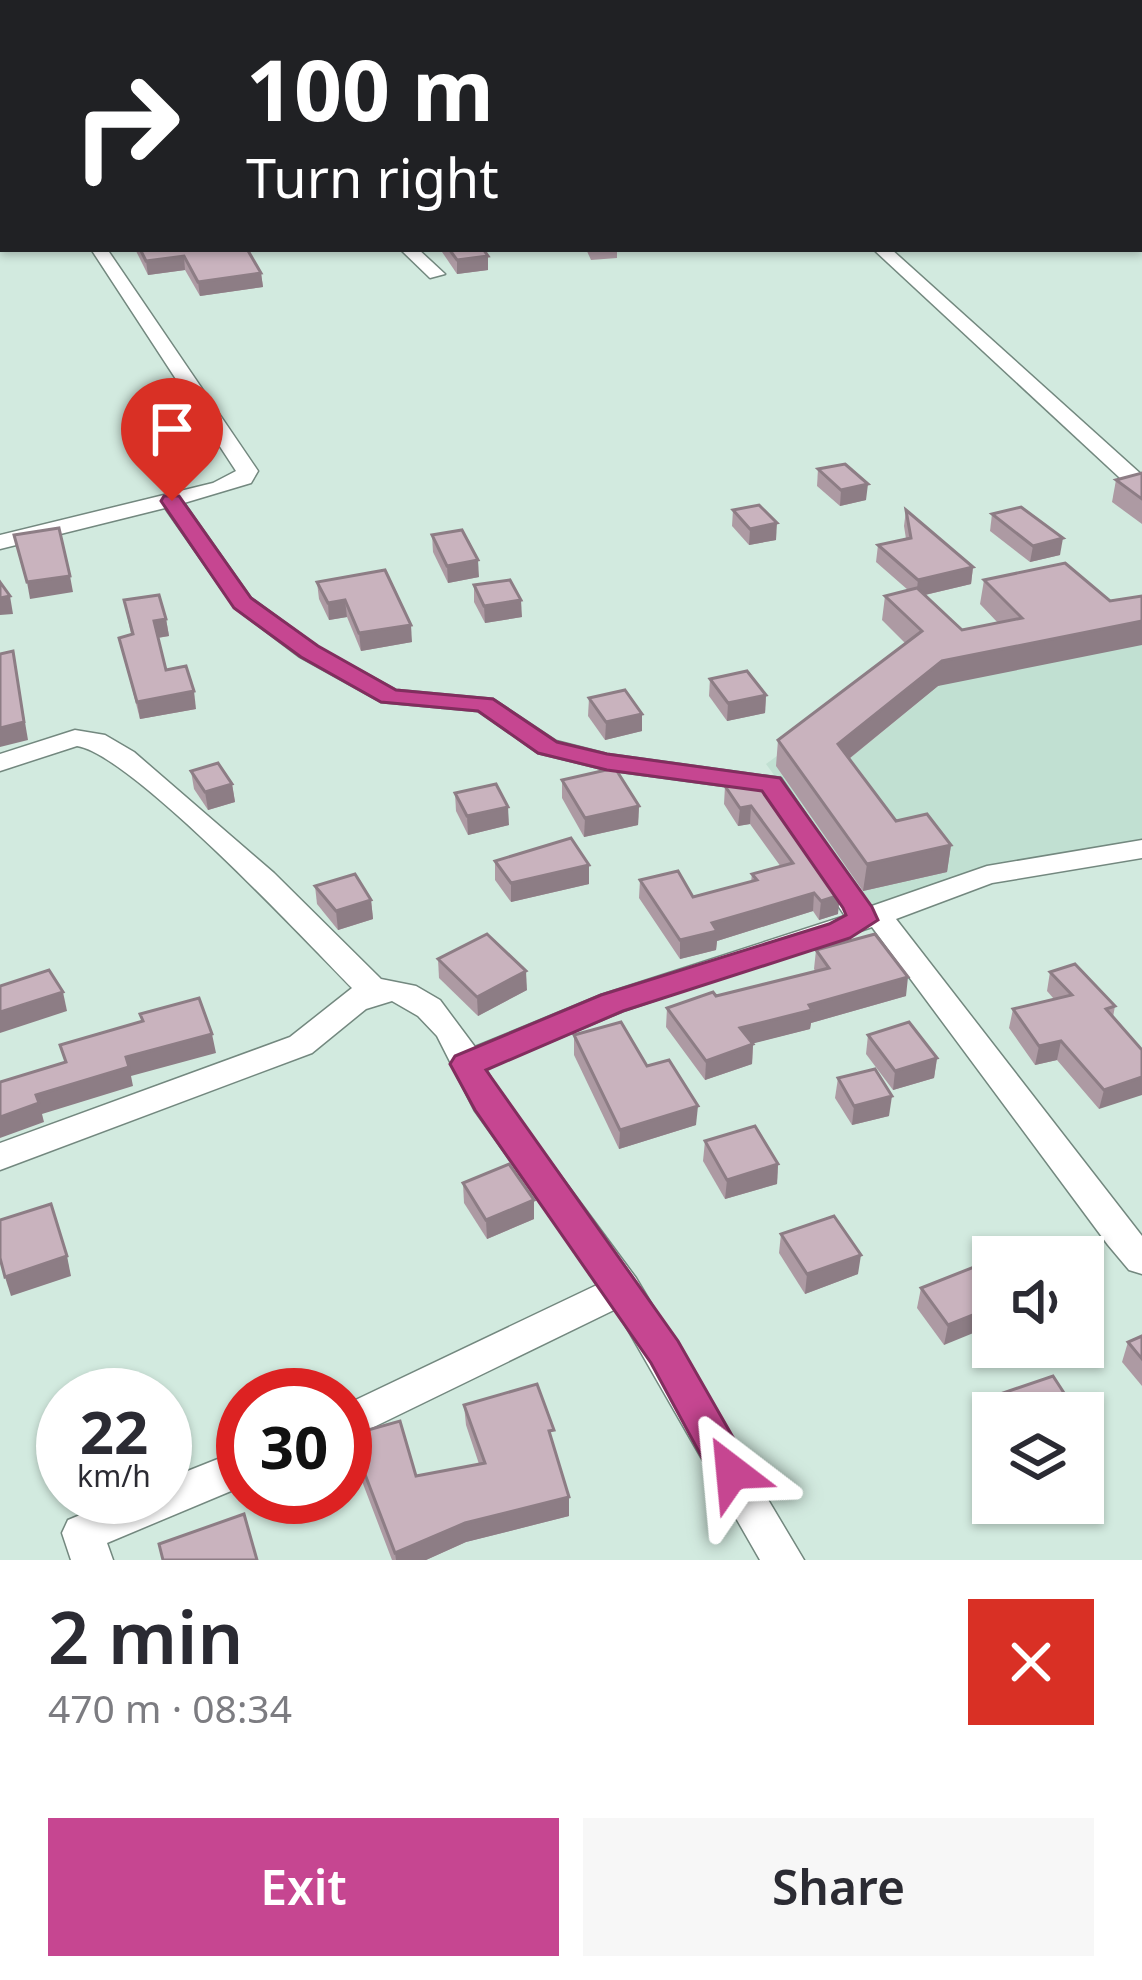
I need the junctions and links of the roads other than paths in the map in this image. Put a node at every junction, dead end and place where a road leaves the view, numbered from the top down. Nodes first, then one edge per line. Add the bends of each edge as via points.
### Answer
1 (629, 0) edge
2 (655, 0) edge
3 (101, 252) edge
4 (411, 252) edge
5 (884, 252) edge
6 (436, 274) dead end
7 (1142, 486) edge
8 (172, 501) junction
9 (0, 542) edge
10 (0, 763) edge
11 (1142, 849) edge
12 (870, 917) junction
13 (375, 992) junction
14 (466, 1064) junction
15 (0, 1157) edge
16 (1142, 1260) edge
17 (622, 1289) junction
18 (372, 1411) edge
19 (216, 1478) edge
20 (92, 1560) edge
21 (783, 1560) edge

1 - 2 street
3 - 8 street via 247,471
4 - 6 street
5 - 7 street
8 - 9 street
8 - 12 street via 243,603 390,697 484,704 548,747 607,762 771,784
10 - 13 street via 75,738 125,758
11 - 12 street via 987,875
12 - 14 street via 612,1003
12 - 16 street
13 - 14 street via 420,1000 458,1038
13 - 15 street via 307,1043
14 - 17 street
17 - 18 street
17 - 21 street
19 - 20 street via 83,1533

